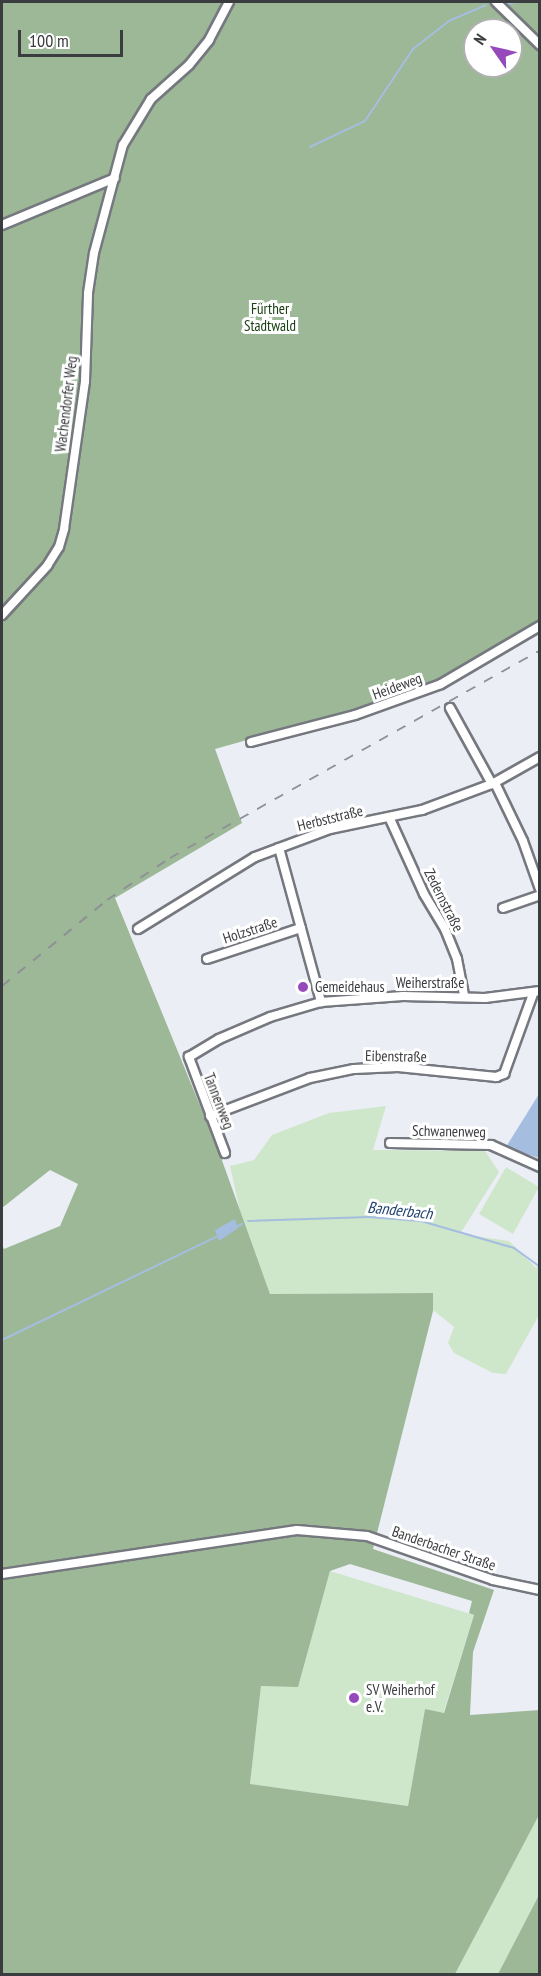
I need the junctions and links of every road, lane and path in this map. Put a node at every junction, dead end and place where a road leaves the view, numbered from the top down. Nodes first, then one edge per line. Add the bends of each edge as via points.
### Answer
1 (229, 2) edge
2 (496, 2) edge
3 (540, 45) edge
4 (115, 178) junction
5 (2, 225) edge
6 (2, 615) edge
7 (540, 626) edge
8 (450, 708) dead end
9 (251, 742) dead end
10 (540, 758) edge
11 (493, 783) junction
12 (390, 819) junction
13 (279, 848) junction
14 (540, 889) edge
15 (540, 895) edge
16 (503, 908) dead end
17 (301, 928) junction
18 (138, 929) dead end
19 (207, 958) dead end
20 (536, 992) edge
21 (464, 996) junction
22 (321, 1002) junction
23 (189, 1058) joint
24 (210, 1116) junction
25 (390, 1143) dead end
26 (225, 1154) dead end
27 (540, 1167) edge
28 (2, 1574) edge
29 (540, 1590) edge

1 - 4 street, Wachendorfer Weg via 224,16 189,65 136,119 123,145
2 - 3 street
4 - 5 street
4 - 6 street, Wachendorfer Weg via 94,253 88,293 86,381 64,530 47,566
7 - 9 street, Heideweg via 441,684 355,715
8 - 11 street
10 - 11 street, Herbststraße
11 - 12 street, Herbststraße
11 - 14 street via 523,841
12 - 13 street, Herbststraße via 330,829
12 - 21 street, Zedernstraße via 458,959
13 - 17 street, Holzstraße
13 - 18 street, Herbststraße via 243,864
15 - 16 street
17 - 19 street, Holzstraße
17 - 22 street, Holzstraße
20 - 21 street, Weiherstraße
20 - 24 street, Eibenstraße via 504,1074 496,1077 398,1067 354,1069 310,1078
21 - 22 street, Weiherstraße
22 - 23 street, Weiherstraße via 241,1029
23 - 24 street, Tannenweg
24 - 26 street, Tannenweg
25 - 27 street, Schwanenweg via 491,1145
28 - 29 street, Banderbacher Straße via 297,1530 367,1536 493,1580

